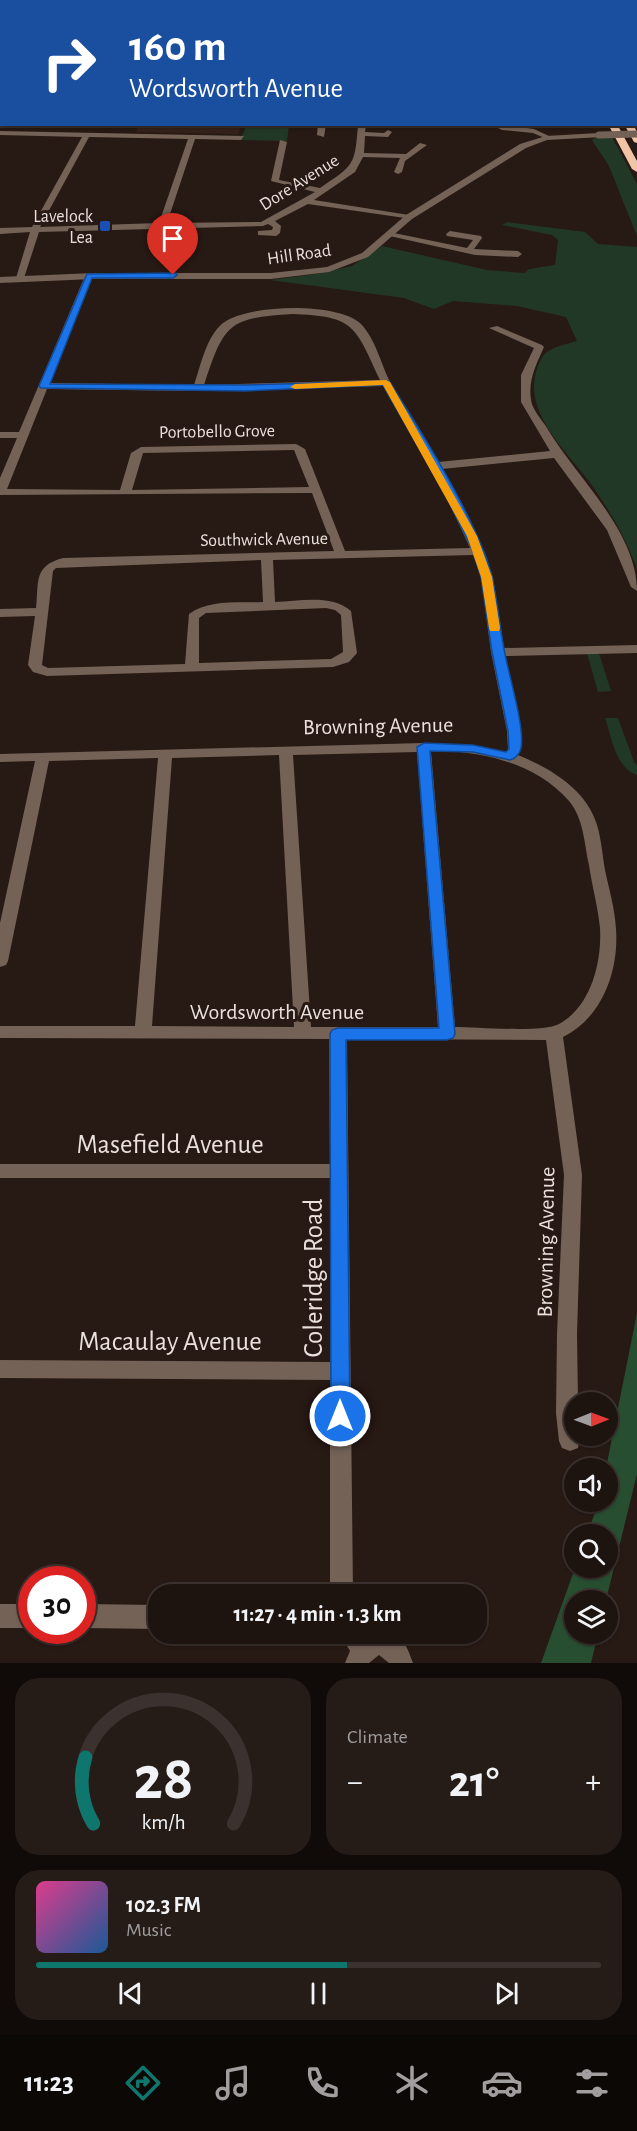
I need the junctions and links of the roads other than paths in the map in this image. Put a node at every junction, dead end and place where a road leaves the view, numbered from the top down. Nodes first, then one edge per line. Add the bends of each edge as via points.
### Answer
1 (362, 126) edge
2 (502, 126) edge
3 (613, 126) edge
4 (629, 126) edge
5 (322, 129) edge
6 (331, 129) dead end
7 (388, 132) dead end
8 (0, 133) edge
9 (87, 134) junction
10 (362, 134) junction
11 (637, 134) edge
12 (192, 137) junction
13 (241, 138) dead end
14 (547, 138) junction
15 (637, 140) edge
16 (283, 142) dead end
17 (423, 145) dead end
18 (360, 155) junction
19 (406, 156) junction
20 (637, 170) edge
21 (398, 172) dead end
22 (323, 191) junction
23 (307, 201) junction
24 (409, 217) junction
25 (270, 222) junction
26 (162, 226) junction
27 (0, 231) edge
28 (35, 231) junction
29 (261, 233) dead end
30 (450, 234) dead end
31 (389, 235) junction
32 (469, 251) junction
33 (519, 253) dead end
34 (89, 276) junction
35 (20, 278) junction
36 (0, 280) edge
37 (494, 328) dead end
38 (386, 382) junction
39 (44, 386) junction
40 (198, 388) junction
41 (0, 435) edge
42 (23, 435) junction
43 (556, 454) junction
44 (435, 466) junction
45 (316, 490) junction
46 (0, 492) edge
47 (125, 493) junction
48 (478, 551) junction
49 (341, 555) junction
50 (267, 557) junction
51 (637, 587) edge
52 (269, 606) junction
53 (41, 612) junction
54 (0, 613) edge
55 (637, 650) edge
56 (498, 652) junction
57 (192, 667) junction
58 (424, 747) junction
59 (286, 750) junction
60 (165, 754) junction
61 (510, 756) junction
62 (43, 757) junction
63 (0, 758) edge
64 (0, 961) edge
65 (0, 1032) edge
66 (143, 1032) junction
67 (303, 1033) junction
68 (338, 1034) junction
69 (447, 1034) junction
70 (554, 1034) junction
71 (0, 1171) edge
72 (340, 1171) junction
73 (0, 1369) edge
74 (340, 1371) junction
75 (567, 1392) edge
76 (342, 1584) edge
77 (0, 1616) edge
78 (18, 1616) edge
79 (96, 1616) edge
80 (148, 1617) edge
81 (358, 1649) edge
82 (401, 1663) edge

1 - 10 street, Dore Avenue
2 - 14 street via 534,131
3 - 20 highway
4 - 15 highway
5 - 6 street
7 - 10 street
8 - 9 street
9 - 12 street
9 - 28 street
10 - 18 street, Dore Avenue
11 - 14 street, Hill Road, bridge
12 - 13 street
12 - 26 street
14 - 24 street, Hill Road via 507,155
16 - 22 street via 275,185
17 - 19 street
18 - 19 street
18 - 22 street, Dore Avenue via 352,170
19 - 21 street
22 - 23 street, Dore Avenue
23 - 24 street
23 - 25 street, Dore Avenue
24 - 31 street, Hill Road
25 - 26 street, Dore Avenue via 247,226
25 - 29 street via 277,226 276,233
26 - 28 street, Dore Avenue
27 - 28 street, Dore Avenue
28 - 35 street
30 - 32 street via 478,238
31 - 32 street
31 - 34 street, Hill Road via 356,260 306,274
32 - 33 street
34 - 35 street, Hill Road
34 - 39 street
35 - 36 street, Hill Road
37 - 43 street via 539,347 528,366 526,402
38 - 40 street
38 - 40 street via 354,323 331,315 292,312 246,316 225,327
38 - 44 street
39 - 40 street
39 - 42 street
41 - 42 street
42 - 46 street
43 - 44 street
43 - 51 street via 613,530
44 - 48 street
45 - 47 street
45 - 47 street, Portobello Grove via 296,447 151,448 136,453
45 - 49 street, Portobello Grove
46 - 47 street
48 - 49 street, Southwick Avenue
48 - 56 street via 487,577
49 - 50 street, Southwick Avenue
50 - 52 street
50 - 53 street, Southwick Avenue via 63,562 47,570
52 - 57 street via 209,608 196,614
52 - 57 street via 326,604 342,608 347,615 350,653 333,663
53 - 54 street
53 - 57 street via 35,665 42,671
55 - 56 street
56 - 61 street via 514,731 515,749
58 - 59 street, Browning Avenue
58 - 61 street, Browning Avenue via 473,748
58 - 69 street
59 - 60 street, Browning Avenue
59 - 67 street
60 - 62 street, Browning Avenue
60 - 66 street
61 - 70 street, Browning Avenue via 555,780 582,809 608,927 607,961 596,994 569,1029
62 - 63 street, Browning Avenue
62 - 64 street
65 - 66 street, Wordsworth Avenue
66 - 67 street, Wordsworth Avenue
67 - 68 street, Wordsworth Avenue
68 - 69 street, Wordsworth Avenue
68 - 72 street, Coleridge Road
69 - 70 street, Wordsworth Avenue
70 - 75 street, Browning Avenue via 573,1174
71 - 72 street, Masefield Avenue
72 - 74 street, Coleridge Road
73 - 74 street, Macaulay Avenue
74 - 76 street, Coleridge Road
77 - 78 street
79 - 80 street
81 - 82 street via 376,1643 389,1646

